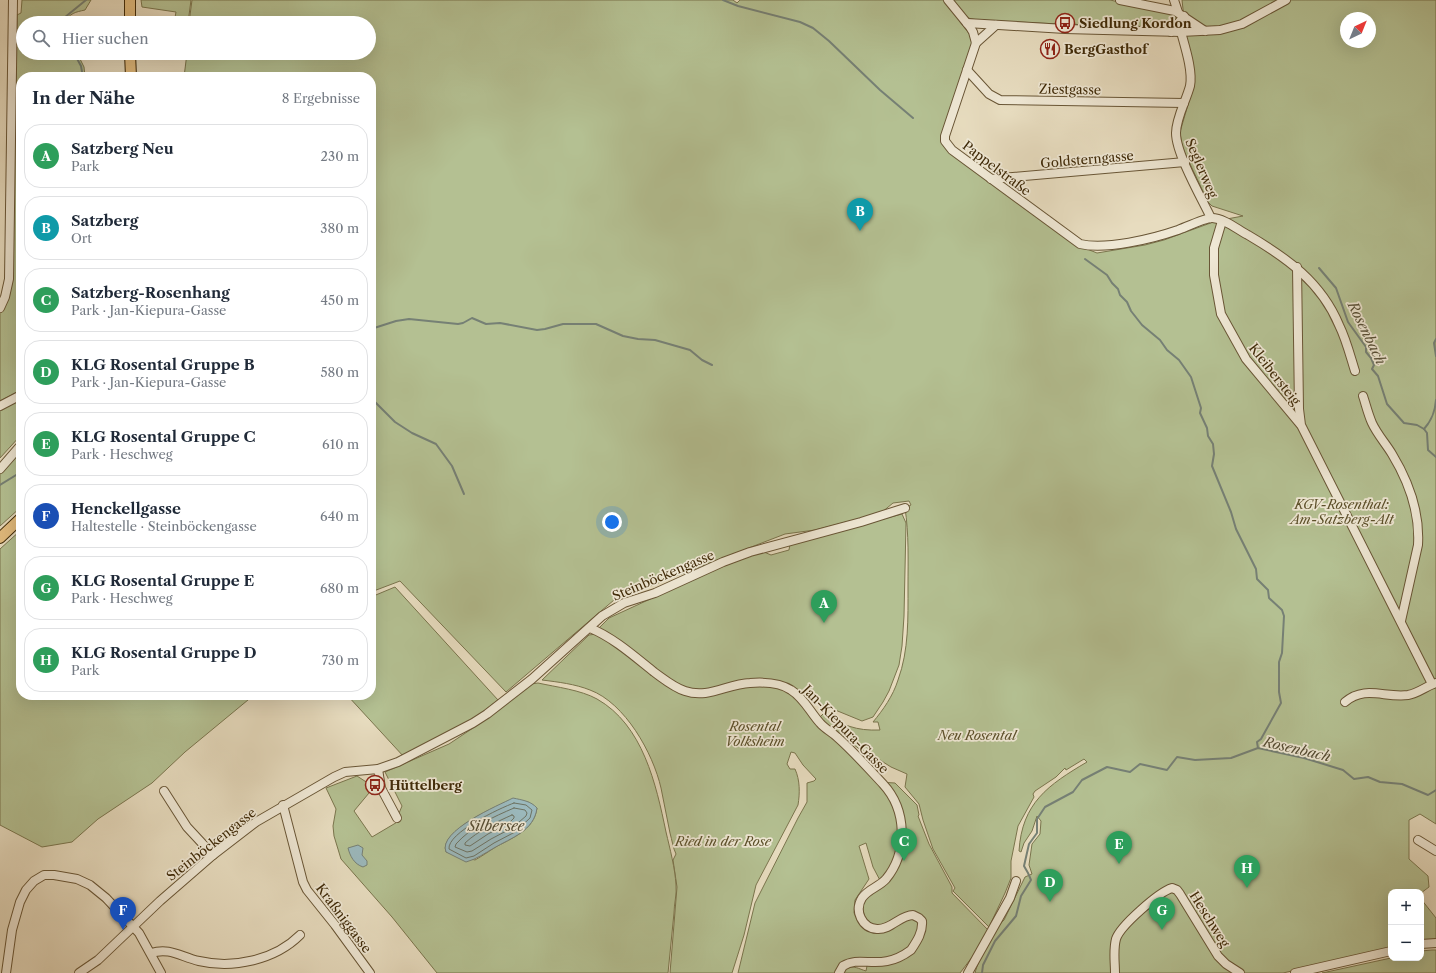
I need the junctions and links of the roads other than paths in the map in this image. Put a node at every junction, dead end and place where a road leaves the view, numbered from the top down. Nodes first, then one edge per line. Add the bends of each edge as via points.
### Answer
1 (13, 0) edge
2 (130, 0) edge
3 (948, 0) edge
4 (1120, 0) edge
5 (1174, 0) edge
6 (1286, 0) edge
7 (1181, 14) junction
8 (130, 16) edge
9 (967, 23) junction
10 (996, 25) junction
11 (1205, 31) junction
12 (1171, 32) junction
13 (1181, 32) junction
14 (976, 43) junction
15 (130, 60) edge
16 (967, 70) junction
17 (131, 72) edge
18 (1184, 103) junction
19 (1184, 162) junction
20 (991, 179) junction
21 (1211, 218) junction
22 (1222, 221) junction
23 (1297, 268) junction
24 (0, 308) edge
25 (1355, 371) dead end
26 (1363, 396) dead end
27 (16, 398) edge
28 (0, 406) edge
29 (1301, 425) junction
30 (16, 450) edge
31 (0, 469) edge
32 (905, 508) dead end
33 (16, 523) edge
34 (0, 538) edge
35 (1401, 621) junction
36 (590, 628) junction
37 (1434, 683) edge
38 (1345, 702) dead end
39 (378, 769) junction
40 (164, 791) dead end
41 (283, 805) junction
42 (397, 818) dead end
43 (1418, 840) dead end
44 (1436, 851) edge
45 (213, 856) junction
46 (1016, 881) dead end
47 (134, 926) junction
48 (300, 935) dead end
49 (1436, 943) edge
50 (1424, 944) edge
51 (151, 952) junction
52 (1388, 952) edge
53 (892, 968) dead end
54 (872, 970) dead end
55 (6, 973) edge
56 (79, 973) edge
57 (162, 973) edge
58 (370, 973) edge
59 (840, 973) edge
60 (968, 973) edge
61 (1115, 973) edge
62 (1240, 973) edge
63 (1295, 973) edge

1 - 24 street via 9,279
2 - 8 main road
3 - 9 street
4 - 7 street
5 - 7 street
6 - 11 street via 1242,24 1227,29
7 - 11 street
7 - 12 street
9 - 10 street
9 - 14 street
10 - 12 street
10 - 14 street, Pappelstraße
11 - 13 street
12 - 13 street
13 - 18 street, Seglerweg via 1190,74 1190,85
14 - 16 street, Pappelstraße
15 - 17 main road
16 - 18 street, Ziestgasse via 992,96 1000,100
16 - 20 street, Pappelstraße via 945,141 952,150
18 - 19 street, Seglerweg via 1176,132
19 - 20 street, Goldsterngasse
19 - 21 street, Seglerweg
20 - 21 street, Pappelstraße via 1080,244 1090,246 1112,245 1163,235
21 - 22 street
22 - 23 street
22 - 29 street, Kleibersteig via 1214,248 1214,275 1221,314 1246,359
23 - 25 street via 1315,285 1332,310 1340,325
23 - 29 street
26 - 35 street via 1372,424 1408,485 1416,511 1418,545
27 - 28 street
29 - 35 street
30 - 31 street
32 - 36 street, Steinböckengasse via 734,558 655,593 624,603 609,611
33 - 34 main road
35 - 37 street
36 - 39 street, Steinböckengasse via 487,714 414,755
36 - 53 street, Jan-Kiepura-Gasse via 609,637 668,682 685,691 695,694 709,693 748,683 776,684 790,689 799,696 821,724 859,758 884,785 899,814 901,843 886,879 862,898 859,915 870,928 884,929 911,914 922,923 920,936 915,944
37 - 38 street via 1408,695 1357,694
39 - 41 street, Steinböckengasse via 345,772 334,776
39 - 42 street via 381,788
40 - 45 street via 187,827
41 - 45 street, Steinböckengasse via 256,822
41 - 58 street, Kraßniggasse via 307,890
43 - 44 street
45 - 47 street, Steinböckengasse
46 - 60 street via 1010,898
47 - 51 street
47 - 55 street via 90,885 66,876 44,875 34,881 20,902 12,930
47 - 56 street, Steinböckengasse via 98,960
48 - 51 street via 286,947 273,953 231,964 198,961 161,950
49 - 50 street
51 - 57 street
52 - 63 street
54 - 59 street via 852,963 843,966
61 - 62 street, Heschweg via 1115,946 1120,932 1152,900 1172,888 1180,894 1218,956

